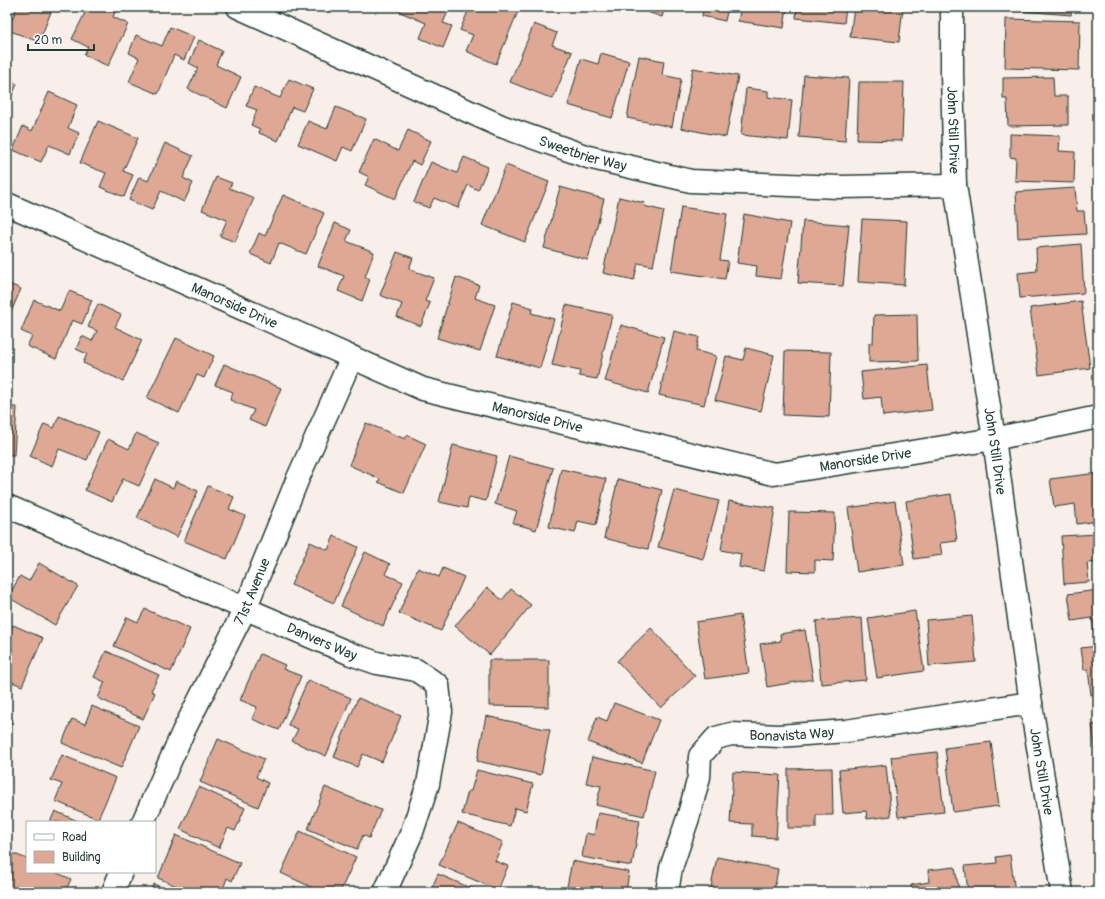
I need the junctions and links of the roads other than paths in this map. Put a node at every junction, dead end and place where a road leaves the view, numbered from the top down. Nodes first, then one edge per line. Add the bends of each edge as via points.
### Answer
1 (238, 7) edge
2 (952, 7) edge
3 (955, 185) junction
4 (7, 204) edge
5 (352, 357) junction
6 (1098, 417) edge
7 (994, 439) junction
8 (7, 506) edge
9 (245, 609) junction
10 (1031, 703) junction
11 (143, 821) edge
12 (121, 873) edge
13 (112, 892) edge
14 (385, 892) edge
15 (667, 892) edge
16 (1062, 892) edge

1 - 3 street, Sweetbrier Way via 501,126 588,157 691,181 839,187
2 - 3 street, John Still Drive
3 - 7 street, John Still Drive
4 - 5 street, Manorside Drive
5 - 7 street, Manorside Drive via 423,389 774,474
5 - 9 street, 71st Avenue via 298,478
6 - 7 street, Manorside Drive
7 - 10 street, John Still Drive
8 - 9 street, Danvers Way
9 - 11 street, 71st Avenue via 183,732
9 - 14 street, Danvers Way via 377,664 416,670 438,685 441,712 428,784 412,832
10 - 15 street, Bonavista Way via 846,731 779,736 731,734 716,738 700,756 699,777 671,868
10 - 16 street, John Still Drive
12 - 13 street

